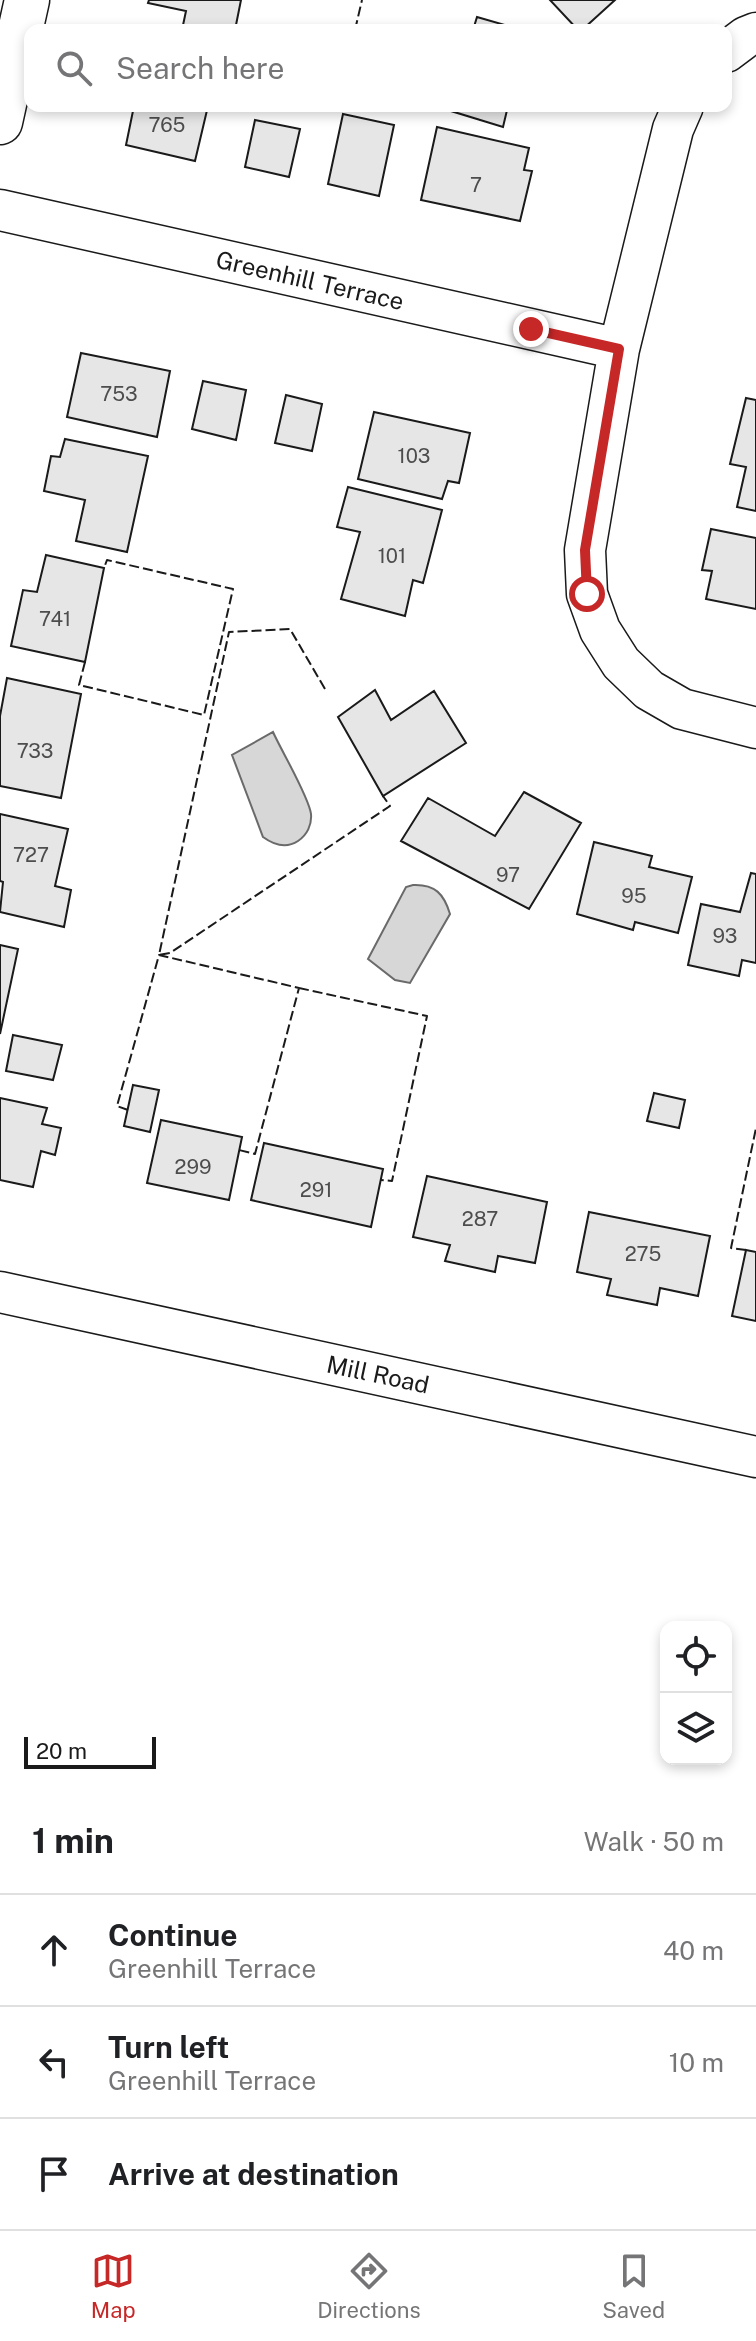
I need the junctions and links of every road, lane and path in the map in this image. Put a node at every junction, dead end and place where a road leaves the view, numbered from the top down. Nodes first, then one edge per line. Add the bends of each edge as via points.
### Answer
1 (27, 0) edge
2 (756, 33) edge
3 (732, 48) edge
4 (680, 112) edge
5 (0, 122) edge
6 (0, 210) edge
7 (619, 349) junction
8 (756, 728) edge
9 (0, 1292) edge
10 (756, 1457) edge

1 - 5 street
2 - 3 street
4 - 7 street
6 - 7 street, Greenhill Terrace
7 - 8 street via 585,550 587,594 600,630 621,663 649,690 682,709
9 - 10 street, Mill Road

